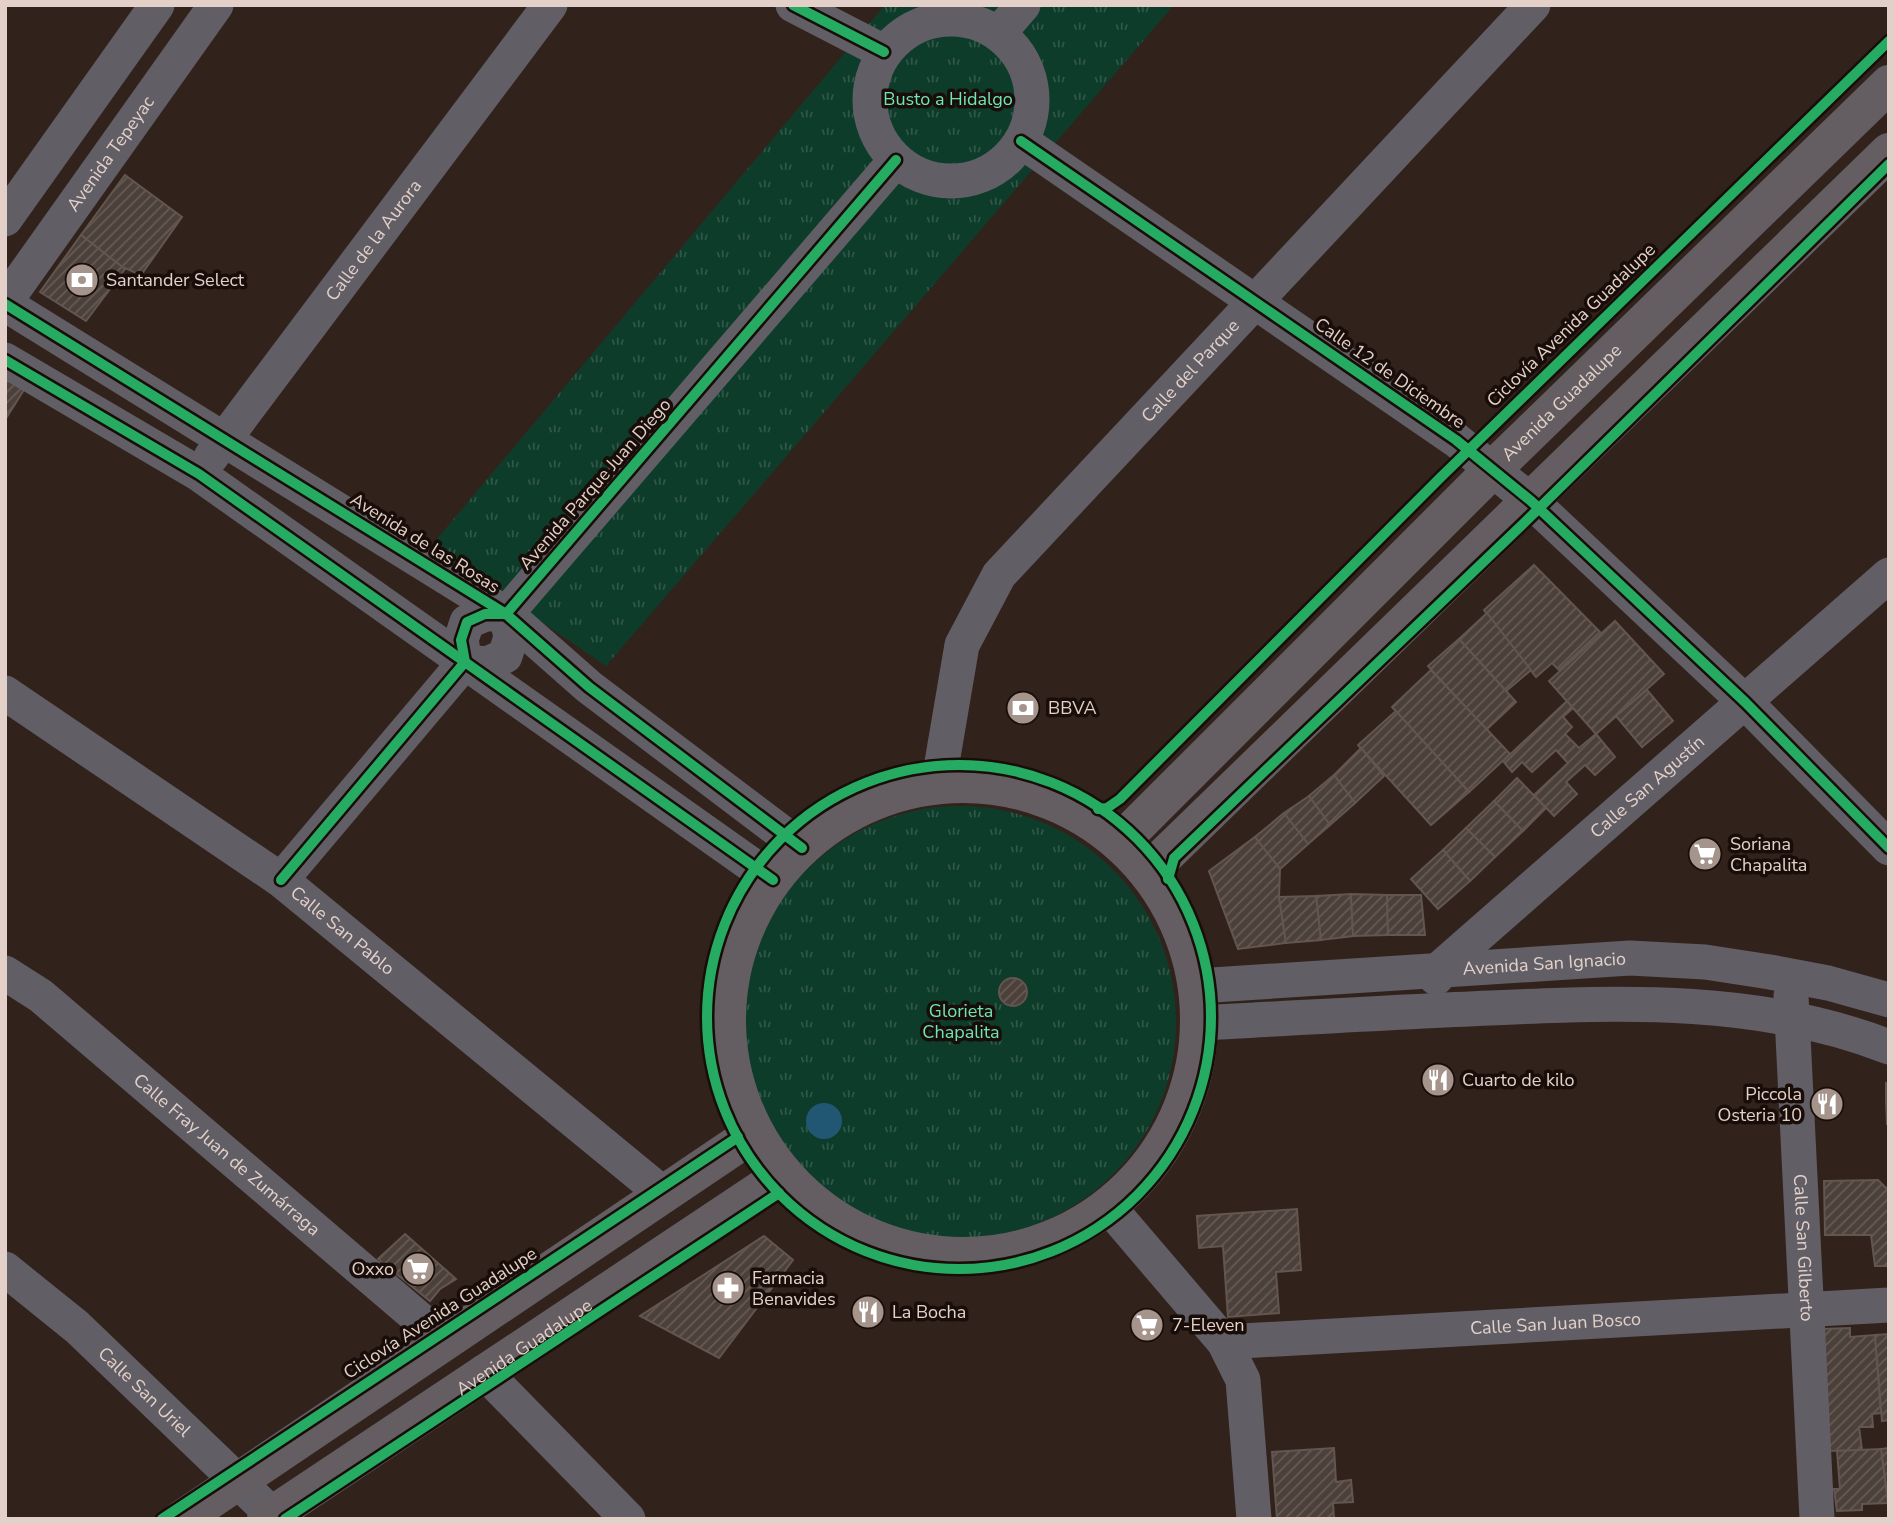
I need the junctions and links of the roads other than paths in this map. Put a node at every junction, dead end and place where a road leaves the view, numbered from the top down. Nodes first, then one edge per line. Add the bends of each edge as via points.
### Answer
1 (157, 5) edge
2 (216, 5) edge
3 (550, 5) edge
4 (793, 5) edge
5 (1023, 5) edge
6 (1533, 5) edge
7 (999, 33) junction
8 (884, 52) junction
9 (1889, 84) edge
10 (1021, 141) junction
11 (1889, 152) edge
12 (896, 160) junction
13 (5, 219) edge
14 (1255, 302) junction
15 (5, 303) edge
16 (5, 360) edge
17 (225, 439) junction
18 (1492, 470) junction
19 (199, 474) junction
20 (1531, 501) junction
21 (1889, 575) edge
22 (506, 614) junction
23 (465, 662) junction
24 (5, 694) edge
25 (1745, 702) junction
26 (938, 786) junction
27 (1885, 837) edge
28 (1120, 842) junction
29 (802, 848) junction
30 (1148, 872) junction
31 (281, 880) junction
32 (773, 880) junction
33 (1436, 972) junction
34 (5, 973) edge
35 (1790, 975) junction
36 (1889, 1000) edge
37 (1198, 1004) junction
38 (1438, 1010) junction
39 (1792, 1018) junction
40 (1889, 1047) edge
41 (754, 1133) junction
42 (783, 1175) junction
43 (662, 1193) junction
44 (1108, 1206) junction
45 (5, 1269) edge
46 (1889, 1305) edge
47 (1806, 1309) junction
48 (444, 1340) junction
49 (1224, 1342) junction
50 (484, 1372) junction
51 (237, 1481) junction
52 (272, 1517) edge
53 (182, 1519) edge
54 (628, 1519) edge
55 (1254, 1519) edge
56 (1817, 1519) edge

1 - 13 street
2 - 15 street, Avenida Tepeyac
3 - 17 street, Calle de la Aurora
4 - 8 street
5 - 7 street
6 - 14 street, Calle del Parque
7 - 8 street via 965,19 929,21 912,28
7 - 10 street via 1017,51 1029,74 1032,108
8 - 12 street via 871,83 871,117 876,133
9 - 18 main road, Avenida Guadalupe
10 - 12 street via 996,167 963,180 927,178
10 - 14 street, Calle 12 de Diciembre
11 - 20 main road
12 - 22 street, Avenida Parque Juan Diego
14 - 18 street, Calle 12 de Diciembre via 1456,440
14 - 26 street, Calle del Parque via 999,575 962,645
15 - 17 street, Avenida de las Rosas
16 - 19 street
17 - 19 street, Calle de la Aurora
17 - 22 street, Avenida de las Rosas
18 - 20 street, Calle 12 de Diciembre
18 - 28 main road, Avenida Guadalupe
19 - 23 street
20 - 25 street, Calle 12 de Diciembre
20 - 30 main road
21 - 25 street, Calle San Agustín
22 - 23 street via 485,614 467,622 461,640
22 - 29 street, Avenida de las Rosas via 589,687
23 - 31 street
23 - 32 street
24 - 31 street, Calle San Pablo
25 - 27 street, Calle 12 de Diciembre
25 - 33 street, Calle San Agustín
26 - 28 main road via 987,785 1035,795 1080,814
26 - 29 main road via 865,806
28 - 30 main road
29 - 32 main road
30 - 37 main road via 1171,907 1188,946
31 - 43 street, Calle San Pablo
32 - 41 main road via 750,918 734,960 727,1004 727,1048 737,1092
33 - 35 street, Avenida San Ignacio via 1630,958 1705,962
33 - 37 street, Avenida San Ignacio
33 - 38 street
34 - 48 street, Calle Fray Juan de Zumárraga via 41,996
35 - 36 street, Avenida San Ignacio
35 - 39 street, Calle San Gilberto
37 - 38 street
37 - 44 main road via 1196,1058 1174,1125 1134,1182
38 - 39 street via 1636,1003 1708,1006
39 - 40 street
39 - 47 street, Calle San Gilberto
41 - 42 main road
41 - 43 main road
42 - 44 main road via 841,1223 877,1241 915,1252 956,1256 1021,1249 1081,1224
42 - 50 main road, Avenida Guadalupe
43 - 48 main road
44 - 49 street
45 - 51 street, Calle San Uriel via 77,1327
46 - 47 street, Calle San Juan Bosco
47 - 49 street, Calle San Juan Bosco
47 - 56 street, Calle San Gilberto
48 - 51 main road
49 - 55 street via 1243,1380 1247,1400
50 - 52 main road, Avenida Guadalupe
50 - 54 street
51 - 52 street, Calle San Uriel
51 - 53 main road

